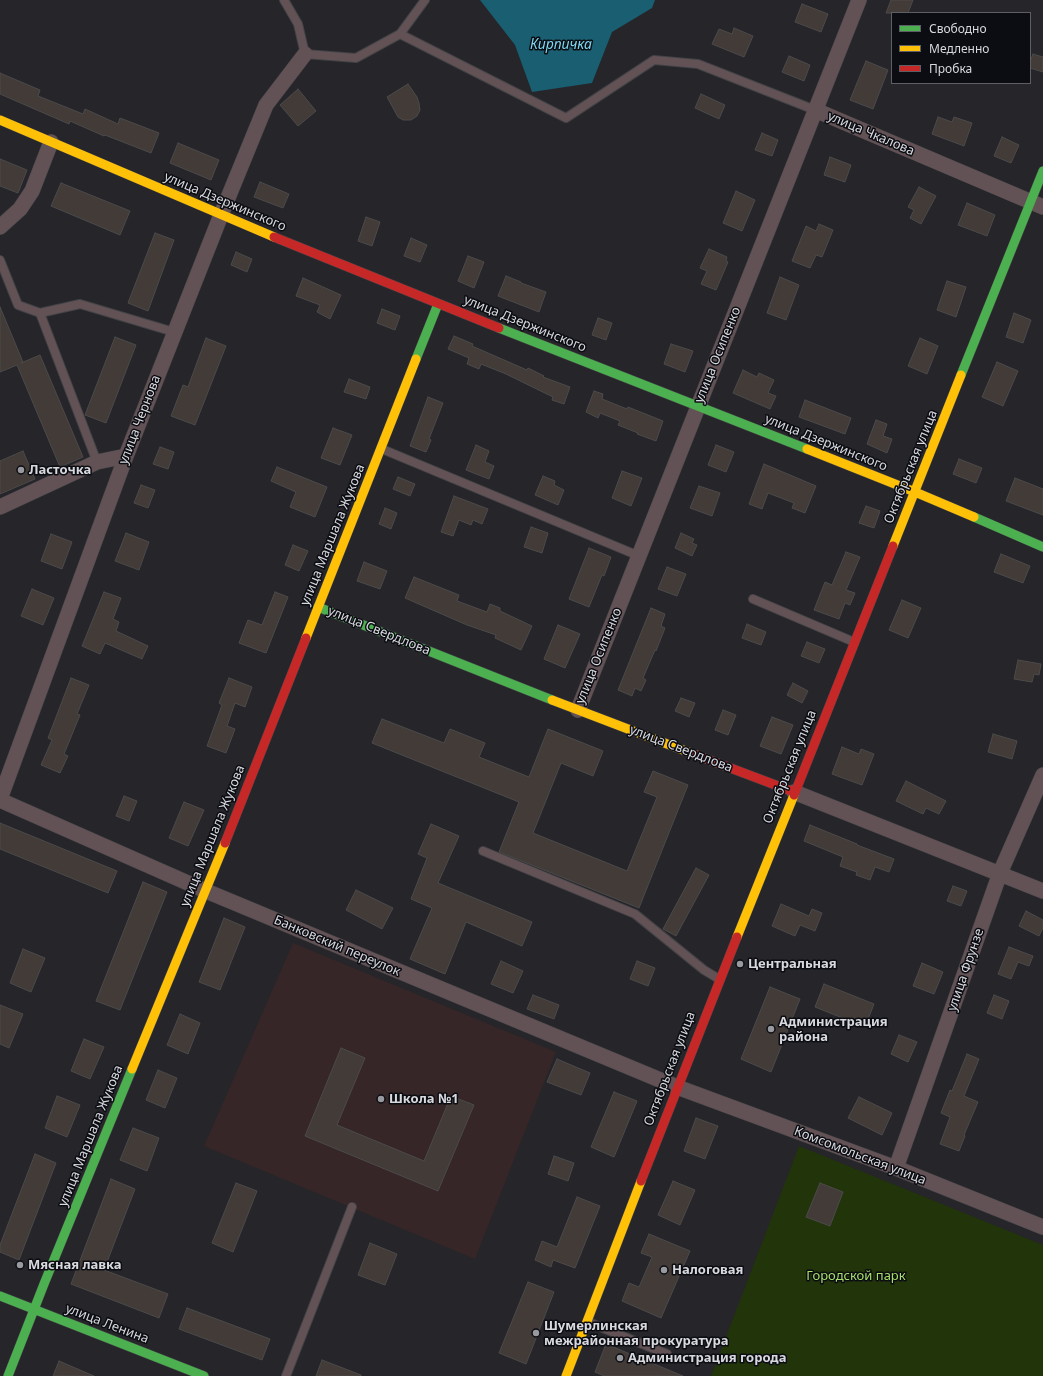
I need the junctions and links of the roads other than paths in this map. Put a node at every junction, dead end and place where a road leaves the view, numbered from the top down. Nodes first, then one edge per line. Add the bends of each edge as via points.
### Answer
1 (284, 0) edge
2 (425, 0) edge
3 (859, 0) edge
4 (400, 34) junction
5 (305, 54) junction
6 (815, 110) junction
7 (0, 120) edge
8 (51, 142) junction
9 (1043, 171) edge
10 (1037, 205) edge
11 (221, 215) junction
12 (0, 227) edge
13 (0, 260) edge
14 (438, 304) junction
15 (40, 313) junction
16 (174, 332) junction
17 (698, 407) junction
18 (381, 449) junction
19 (126, 456) junction
20 (97, 462) junction
21 (915, 492) junction
22 (0, 507) edge
23 (1043, 547) edge
24 (639, 556) junction
25 (753, 599) dead end
26 (318, 607) junction
27 (854, 642) junction
28 (578, 710) junction
29 (1043, 775) edge
30 (794, 792) junction
31 (0, 800) edge
32 (483, 852) dead end
33 (1000, 873) junction
34 (206, 891) junction
35 (1043, 891) edge
36 (720, 979) junction
37 (677, 1087) junction
38 (896, 1168) junction
39 (352, 1207) dead end
40 (1043, 1227) edge
41 (0, 1296) edge
42 (34, 1309) junction
43 (587, 1322) junction
44 (667, 1354) dead end
45 (8, 1376) edge
46 (204, 1376) edge
47 (286, 1376) edge
48 (566, 1376) edge

1 - 5 lane via 298,24
2 - 4 lane
3 - 6 street, улица Осипенко
4 - 5 lane via 356,58
4 - 6 lane, улица Чкалова via 566,118 654,60 698,64
5 - 11 street, улица Чернова via 266,105
6 - 10 street, улица Чкалова
6 - 17 street, улица Осипенко
7 - 8 street, улица Дзержинского
8 - 11 street, улица Дзержинского
8 - 12 street via 32,192 20,210
9 - 10 street, Октябрьская улица
10 - 21 street, Октябрьская улица
11 - 14 street, улица Дзержинского
11 - 16 street, улица Чернова
13 - 15 lane via 18,305
14 - 17 street, улица Дзержинского
14 - 18 street, улица Маршала Жукова
15 - 16 lane via 80,304
15 - 20 lane
16 - 19 street, улица Чернова
17 - 21 street, улица Дзержинского
17 - 24 street, улица Осипенко
18 - 24 lane
18 - 26 street, улица Маршала Жукова
19 - 20 street
19 - 31 street, улица Чернова
20 - 22 street
21 - 23 street, улица Дзержинского
21 - 27 street, Октябрьская улица
24 - 28 street, улица Осипенко
25 - 27 lane
26 - 28 street, улица Свердлова
26 - 34 street, улица Маршала Жукова
27 - 30 street, Октябрьская улица
28 - 30 street, улица Свердлова
29 - 33 street, улица Фрунзе
30 - 33 street, улица Свердлова
30 - 36 street, Октябрьская улица
31 - 34 street, Банковский переулок
32 - 36 lane via 636,914 704,970
33 - 35 street, улица Свердлова
33 - 38 street, улица Фрунзе
34 - 37 street, Банковский переулок
34 - 42 street, улица Маршала Жукова
36 - 37 street, Октябрьская улица
37 - 38 street, Комсомольская улица
37 - 43 street, Октябрьская улица
38 - 40 street, Комсомольская улица
39 - 47 lane
41 - 42 street, улица Ленина
42 - 45 street, улица Маршала Жукова
42 - 46 street, улица Ленина
43 - 44 lane
43 - 48 street, Октябрьская улица

